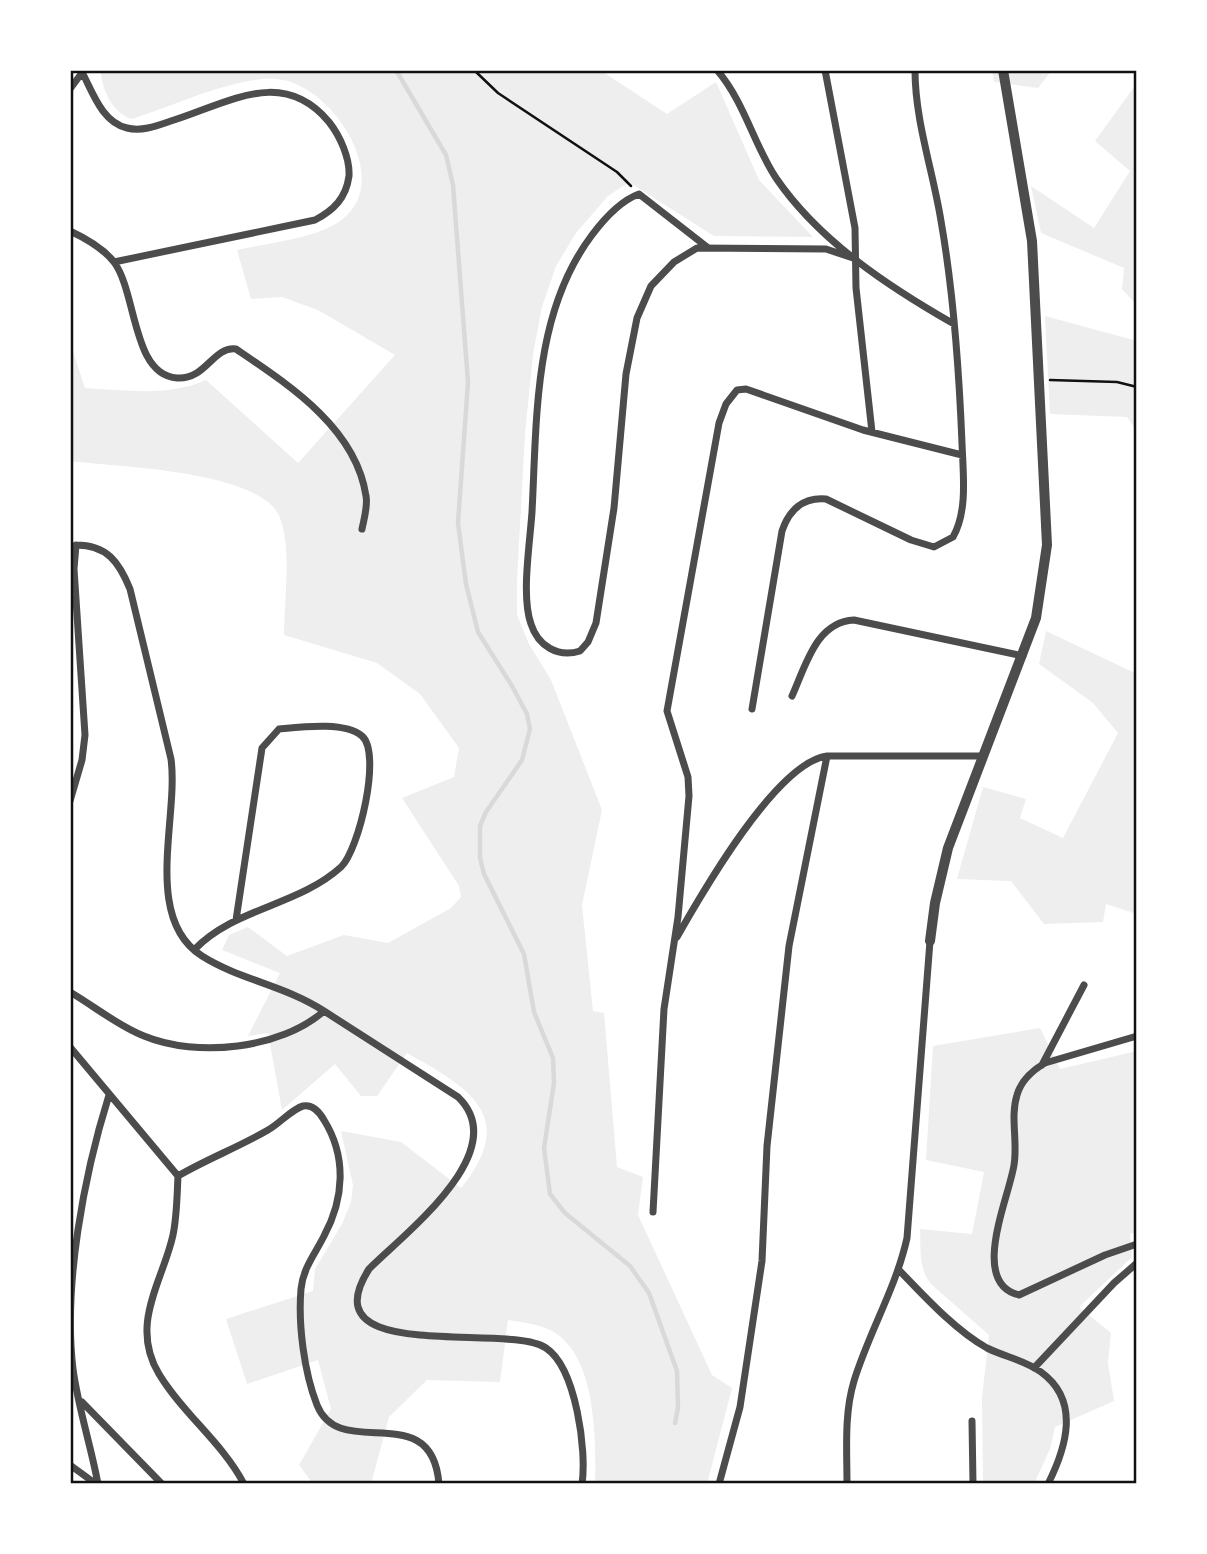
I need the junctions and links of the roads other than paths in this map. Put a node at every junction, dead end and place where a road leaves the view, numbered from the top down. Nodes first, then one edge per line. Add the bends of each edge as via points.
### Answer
1 (717, 70) edge
2 (825, 70) edge
3 (915, 70) edge
4 (1003, 70) edge
5 (83, 71) edge
6 (70, 89) edge
7 (70, 231) edge
8 (707, 247) junction
9 (856, 259) junction
10 (114, 262) junction
11 (954, 324) junction
12 (872, 432) junction
13 (962, 455) junction
14 (362, 529) dead end
15 (70, 537) edge
16 (76, 545) junction
17 (1023, 656) junction
18 (792, 696) dead end
19 (752, 709) dead end
20 (827, 756) junction
21 (982, 756) junction
22 (70, 801) edge
23 (236, 920) junction
24 (930, 941) joint
25 (673, 943) junction
26 (194, 950) junction
27 (1084, 985) dead end
28 (70, 992) edge
29 (324, 1011) junction
30 (1137, 1036) edge
31 (70, 1047) edge
32 (1042, 1065) junction
33 (109, 1095) junction
34 (178, 1176) junction
35 (653, 1212) dead end
36 (1137, 1244) edge
37 (71, 1258) edge
38 (1137, 1263) edge
39 (899, 1270) junction
40 (1034, 1368) junction
41 (79, 1400) junction
42 (972, 1421) dead end
43 (70, 1465) edge
44 (97, 1484) edge
45 (162, 1484) edge
46 (244, 1484) edge
47 (439, 1484) edge
48 (582, 1484) edge
49 (719, 1484) edge
50 (847, 1484) edge
51 (973, 1484) edge
52 (1048, 1484) edge

1 - 9 street via 745,110 777,178 801,209
2 - 9 street via 849,188
3 - 11 street
4 - 17 street via 1032,242 1047,545 1041,600
5 - 6 street
5 - 10 street via 107,116 133,129 154,127 267,90 289,93 325,117 348,162 342,198 315,220
7 - 10 street
8 - 8 street via 696,247 674,262 644,298 626,373 614,508 596,623 580,650 556,652 543,645 534,632 528,595 545,348 562,286 601,223 639,194
8 - 9 street via 826,249
9 - 11 street
9 - 12 street
10 - 14 street via 154,370 162,375 200,374 221,352 236,349 302,395 336,431 367,499
11 - 13 street
12 - 13 street
12 - 25 street via 746,389 737,390 726,404 667,711 689,787
13 - 19 street via 959,522 953,537 942,545 911,540 826,499 808,500 792,512 782,531
15 - 16 street
16 - 22 street via 85,735
16 - 26 street via 109,553 130,589 174,779 167,891 177,925
17 - 18 street via 841,621 819,638
17 - 21 street
20 - 21 street
20 - 25 street via 797,770 730,848
20 - 49 street via 789,946 772,1087 762,1261 740,1407
21 - 24 street via 948,848
23 - 23 street via 262,748 279,729 334,728 360,734 367,741 369,771 359,833 349,857 330,876 307,889
23 - 26 street
24 - 39 street via 907,1237
25 - 35 street via 663,1009
26 - 29 street via 220,965 299,995
27 - 32 street
28 - 29 street via 143,1036 215,1047 273,1039 310,1023
29 - 48 street via 458,1097 475,1130 471,1152 459,1175 369,1269 357,1300 363,1315 386,1331 522,1338 547,1348 562,1366 573,1397
30 - 32 street
31 - 33 street
32 - 36 street via 1017,1094 1015,1163 995,1248 996,1276 1005,1289 1020,1294
33 - 34 street
33 - 37 street
34 - 46 street via 173,1236 149,1309 154,1364 166,1385 229,1457
34 - 47 street via 267,1131 303,1106 320,1113 335,1145 342,1188 332,1221 303,1274 301,1290 305,1350 316,1403 322,1416 340,1429 420,1441 436,1462
37 - 41 street via 71,1342
38 - 40 street
39 - 40 street via 933,1306 976,1340
39 - 50 street via 853,1383 847,1418
40 - 52 street via 1059,1392 1067,1420 1063,1449
41 - 44 street
41 - 45 street
42 - 51 street
43 - 44 street

